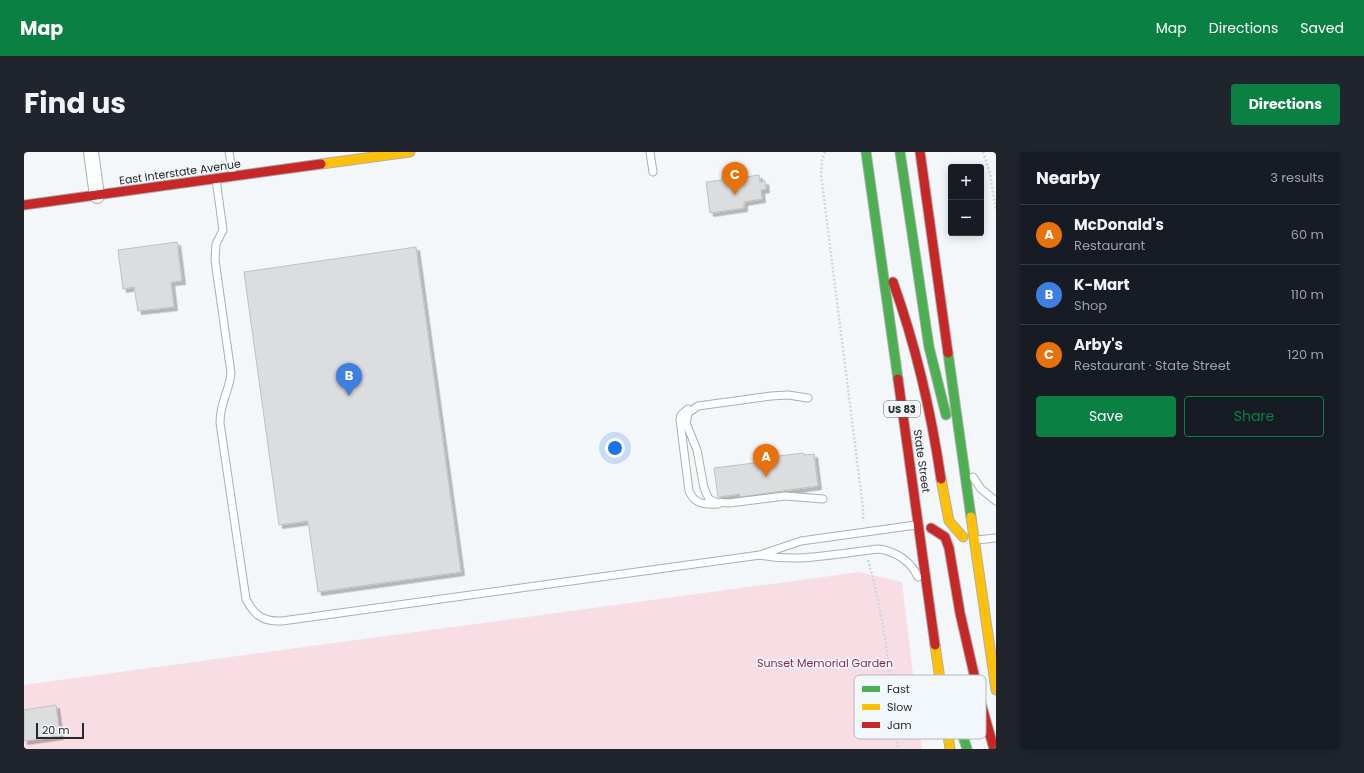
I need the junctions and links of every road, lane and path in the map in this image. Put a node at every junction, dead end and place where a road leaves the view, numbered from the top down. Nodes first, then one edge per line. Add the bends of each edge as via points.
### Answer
1 (91, 152) edge
2 (229, 152) edge
3 (410, 152) edge
4 (650, 152) edge
5 (825, 152) edge
6 (866, 152) edge
7 (900, 152) edge
8 (920, 152) edge
9 (983, 152) edge
10 (653, 172) dead end
11 (234, 177) junction
12 (216, 179) junction
13 (97, 196) junction
14 (24, 205) edge
15 (996, 211) edge
16 (879, 244) junction
17 (808, 398) dead end
18 (698, 406) junction
19 (965, 467) junction
20 (823, 499) dead end
21 (996, 501) edge
22 (721, 503) junction
23 (863, 524) dead end
24 (919, 525) junction
25 (931, 528) junction
26 (963, 537) junction
27 (996, 538) edge
28 (976, 540) junction
29 (760, 555) junction
30 (867, 557) dead end
31 (929, 600) junction
32 (936, 648) junction
33 (890, 675) edge
34 (940, 675) edge
35 (944, 675) edge
36 (974, 675) edge
37 (996, 690) edge
38 (986, 721) edge
39 (897, 739) edge
40 (940, 739) edge
41 (949, 739) edge
42 (964, 739) edge
43 (940, 742) dead end
44 (898, 749) edge
45 (950, 749) edge
46 (967, 749) edge
47 (994, 749) edge

1 - 13 street
2 - 11 lane
3 - 11 main road, East Interstate Avenue
4 - 10 lane
5 - 23 path via 821,175
6 - 16 main road, State Street / US 83
7 - 19 main road via 929,347 942,405
8 - 19 main road
9 - 15 path via 990,174
11 - 12 main road, East Interstate Avenue
12 - 13 main road, East Interstate Avenue
12 - 29 lane via 223,230 216,244 215,260 231,373 230,386 220,408 220,423 246,599 260,618 282,621
13 - 14 main road, East Interstate Avenue
16 - 24 main road, State Street / US 83
16 - 26 main road via 905,314 921,369 949,521
17 - 18 lane via 779,395
18 - 22 lane via 688,413 686,424 697,450 706,494 715,502
18 - 22 lane via 685,411 680,420 688,486 691,496 698,502 708,505
19 - 21 lane via 981,489
19 - 28 main road
20 - 22 lane via 785,496
24 - 25 lane
24 - 29 lane via 801,541
24 - 31 main road, State Street / US 83
25 - 26 lane
25 - 36 main road via 945,537 950,548 960,613
26 - 28 lane
27 - 28 lane
28 - 37 main road
29 - 31 lane via 803,559 879,548 891,551 908,562 915,571
30 - 33 path via 884,624
31 - 32 main road, State Street / US 83
32 - 34 main road, State Street / US 83
32 - 35 main road
38 - 47 main road
39 - 44 path
40 - 43 main road
41 - 45 main road, State Street / US 83
42 - 46 main road

